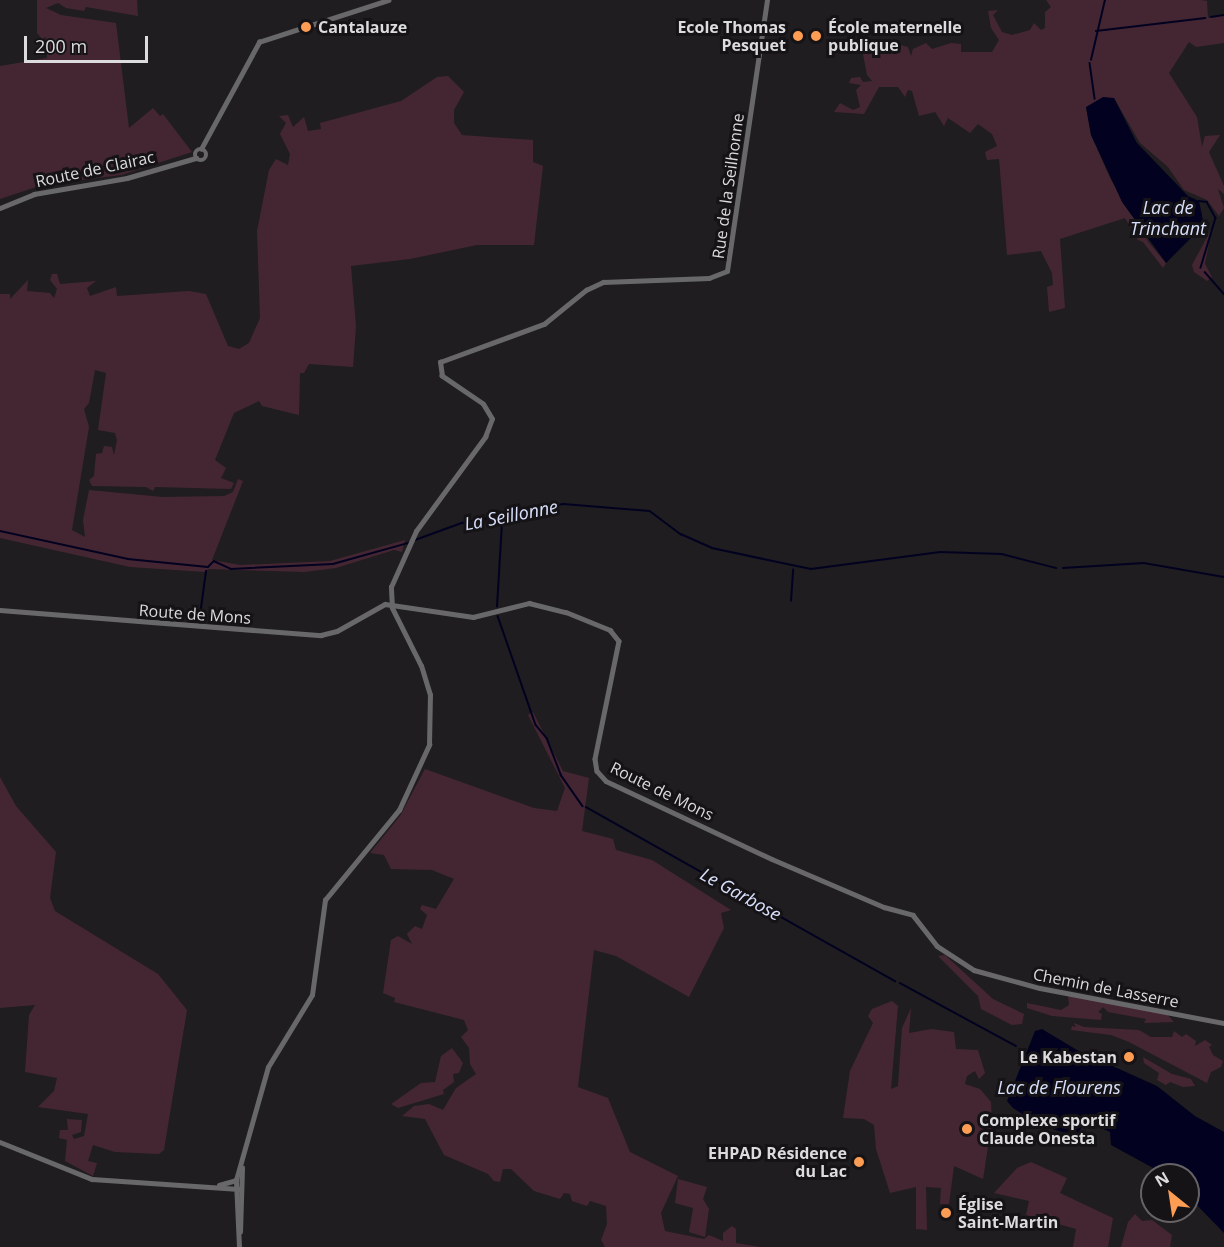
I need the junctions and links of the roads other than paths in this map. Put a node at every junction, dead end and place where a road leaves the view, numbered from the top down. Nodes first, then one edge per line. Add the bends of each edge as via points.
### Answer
1 (388, 0) edge
2 (767, 0) edge
3 (204, 148) junction
4 (196, 158) junction
5 (0, 208) edge
6 (391, 604) junction
7 (0, 610) edge
8 (983, 973) joint
9 (1224, 1023) edge
10 (0, 1142) edge
11 (238, 1180) junction
12 (219, 1185) junction
13 (237, 1189) junction
14 (239, 1247) edge

1 - 3 street via 259,42
2 - 6 street, Rue de la Seilhonne via 727,271 709,278 629,278 603,282 579,295 544,324 442,359 442,376 488,408 491,424 415,532 391,587
3 - 4 street via 196,152
3 - 4 street via 205,160
4 - 5 street, Route de Clairac via 128,178 34,194
6 - 7 street, Route de Mons via 321,635
6 - 8 street, Route de Mons via 478,617 535,604 610,630 620,646 595,759 602,778 772,859 884,907 914,915 942,950
6 - 11 street via 421,666 430,695 432,726 427,755 390,823 325,900 312,995 268,1067
8 - 9 street, Chemin de Lasserre via 1040,988
10 - 12 street via 84,1177
11 - 12 street
11 - 13 street
12 - 13 street
13 - 14 street

